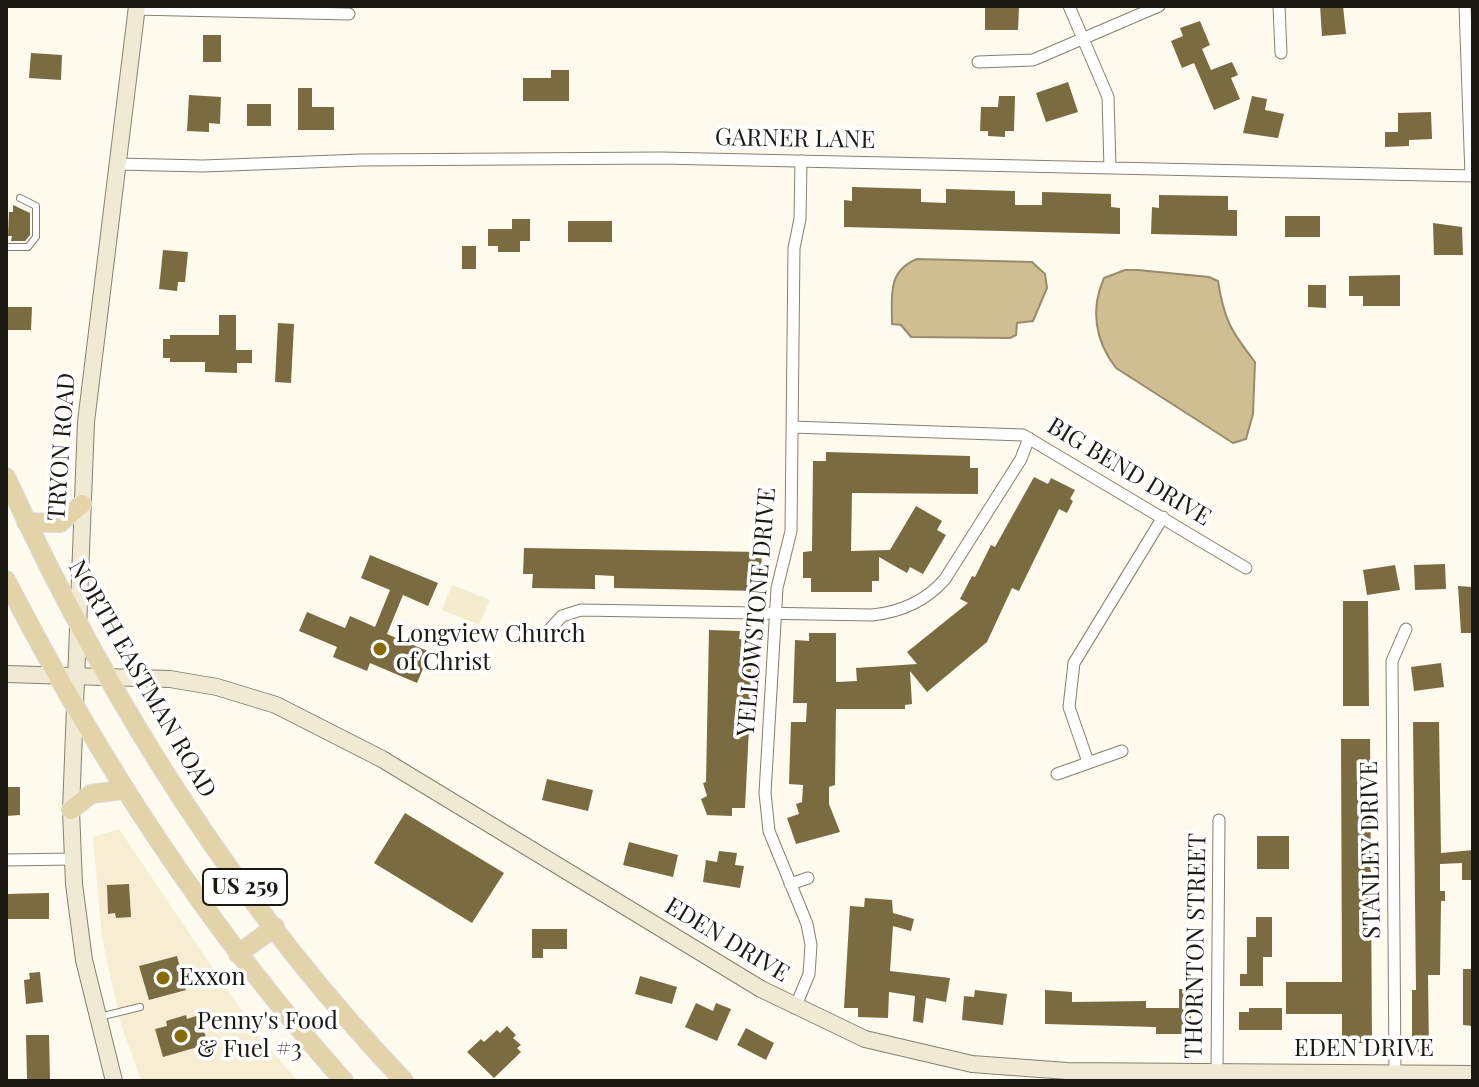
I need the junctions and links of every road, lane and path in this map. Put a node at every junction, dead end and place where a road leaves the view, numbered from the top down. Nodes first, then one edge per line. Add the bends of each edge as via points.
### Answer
1 (1069, 6) edge
2 (1159, 6) edge
3 (1279, 6) edge
4 (1465, 6) edge
5 (137, 8) edge
6 (349, 14) dead end
7 (1083, 40) junction
8 (1281, 53) dead end
9 (978, 62) dead end
10 (801, 161) junction
11 (117, 164) junction
12 (1110, 168) junction
13 (1472, 176) edge
14 (20, 198) dead end
15 (6, 247) edge
16 (792, 427) junction
17 (1029, 438) junction
18 (6, 477) edge
19 (82, 504) junction
20 (1163, 517) junction
21 (26, 522) junction
22 (1246, 568) dead end
23 (6, 580) edge
24 (775, 612) junction
25 (77, 622) junction
26 (551, 628) dead end
27 (1406, 629) dead end
28 (6, 674) edge
29 (54, 674) junction
30 (76, 675) junction
31 (108, 676) junction
32 (74, 709) junction
33 (1122, 751) dead end
34 (1088, 762) junction
35 (1057, 774) dead end
36 (122, 790) junction
37 (71, 810) junction
38 (1219, 820) dead end
39 (73, 859) junction
40 (6, 860) edge
41 (808, 878) dead end
42 (790, 884) junction
43 (275, 927) junction
44 (238, 954) junction
45 (140, 1007) dead end
46 (795, 1008) junction
47 (96, 1018) junction
48 (1217, 1072) junction
49 (1395, 1074) junction
50 (1473, 1074) edge
51 (114, 1081) edge
52 (344, 1081) edge
53 (404, 1081) edge

1 - 7 street
2 - 7 street
3 - 8 street
4 - 13 street
5 - 6 street
5 - 11 street, TRYON ROAD
7 - 9 street via 1029,61
7 - 12 street via 1108,97
10 - 11 street, GARNER LANE
10 - 12 street, GARNER LANE
10 - 16 street, YELLOWSTONE DRIVE via 794,248
11 - 19 street, TRYON ROAD via 89,393
12 - 13 street, GARNER LANE
14 - 15 lane via 36,206 36,237 28,247
16 - 17 street, BIG BEND DRIVE
16 - 24 street, YELLOWSTONE DRIVE via 791,531
17 - 20 street, BIG BEND DRIVE
17 - 24 street via 959,559 932,593 881,614
18 - 21 main road, NORTH EASTMAN ROAD / US 259
19 - 21 main road via 60,523
19 - 25 street, TRYON ROAD
20 - 22 street, BIG BEND DRIVE
20 - 34 street via 1074,663 1069,707
21 - 25 main road, NORTH EASTMAN ROAD / US 259
23 - 29 main road, US 259
24 - 26 street via 581,610 562,616
24 - 42 street, YELLOWSTONE DRIVE via 766,815
25 - 30 street, TRYON ROAD
25 - 31 main road, NORTH EASTMAN ROAD / US 259
27 - 49 street, STANLEY DRIVE via 1392,661
28 - 29 street, EDEN DRIVE
29 - 30 street, EDEN DRIVE
29 - 32 main road, US 259
30 - 31 street, EDEN DRIVE
30 - 32 street, TRYON ROAD
31 - 43 main road, NORTH EASTMAN ROAD / US 259 via 155,758
31 - 46 street, EDEN DRIVE via 217,687 316,723
32 - 36 main road, US 259
32 - 37 street, TRYON ROAD
33 - 34 street
34 - 35 street
36 - 37 main road via 91,794
36 - 44 main road, US 259
37 - 39 street, TRYON ROAD
38 - 48 street, THORNTON STREET
39 - 40 street
39 - 47 street, TRYON ROAD
41 - 42 street
42 - 46 street, YELLOWSTONE DRIVE via 807,924 812,955
43 - 44 main road
43 - 53 main road, NORTH EASTMAN ROAD / US 259
44 - 52 main road, US 259
45 - 47 lane
46 - 48 street, EDEN DRIVE via 865,1039 959,1062 1067,1071
47 - 51 street, TRYON ROAD
48 - 49 street, EDEN DRIVE
49 - 50 street, EDEN DRIVE

